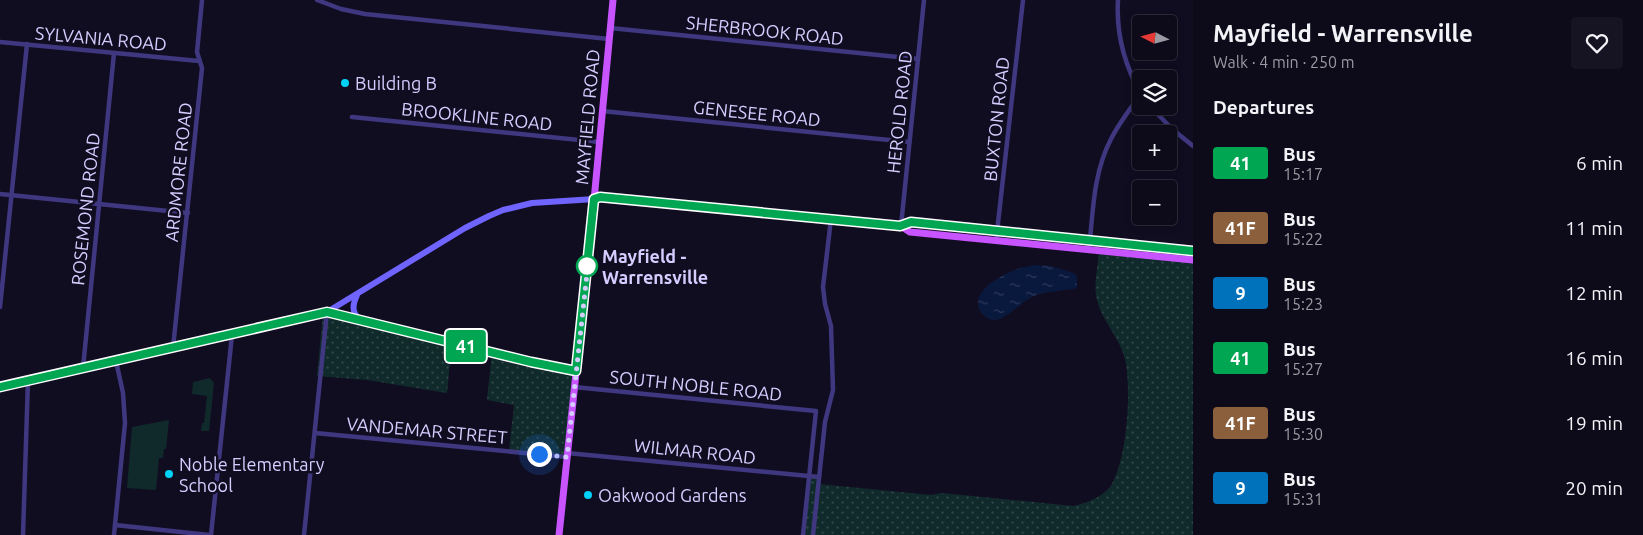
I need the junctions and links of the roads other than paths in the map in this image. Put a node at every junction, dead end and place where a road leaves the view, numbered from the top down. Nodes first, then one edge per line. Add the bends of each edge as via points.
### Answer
1 (202, 0) edge
2 (317, 0) edge
3 (612, 0) edge
4 (924, 0) edge
5 (1023, 0) edge
6 (1117, 0) edge
7 (610, 28) junction
8 (609, 39) junction
9 (0, 42) edge
10 (27, 44) junction
11 (114, 53) junction
12 (918, 59) junction
13 (199, 61) junction
14 (1132, 74) edge
15 (1132, 106) edge
16 (602, 111) junction
17 (1158, 115) edge
18 (352, 117) dead end
19 (599, 142) junction
20 (909, 142) junction
21 (1193, 146) edge
22 (0, 194) edge
23 (11, 195) junction
24 (594, 199) junction
25 (99, 204) junction
26 (188, 213) junction
27 (831, 219) junction
28 (900, 226) junction
29 (997, 231) junction
30 (1090, 240) junction
31 (996, 241) junction
32 (1089, 250) junction
33 (1193, 251) edge
34 (1193, 260) edge
35 (357, 295) junction
36 (0, 307) edge
37 (327, 312) junction
38 (359, 319) junction
39 (232, 335) junction
40 (173, 348) junction
41 (116, 361) junction
42 (83, 368) junction
43 (576, 371) junction
44 (28, 380) junction
45 (0, 387) edge
46 (574, 387) junction
47 (315, 433) junction
48 (567, 455) junction
49 (809, 476) junction
50 (820, 478) junction
51 (115, 525) junction
52 (23, 535) edge
53 (114, 535) edge
54 (210, 535) edge
55 (304, 535) edge
56 (559, 535) edge
57 (803, 535) edge
58 (814, 535) edge

1 - 13 street, ARDMORE ROAD
2 - 8 street via 365,14
3 - 7 main road, MAYFIELD ROAD
4 - 12 street, HEROLD ROAD
5 - 29 street, BUXTON ROAD
6 - 14 street via 1122,46
7 - 8 main road, MAYFIELD ROAD
7 - 12 street, SHERBROOK ROAD
8 - 16 main road, MAYFIELD ROAD
9 - 10 street, SYLVANIA ROAD
10 - 11 street, SYLVANIA ROAD
10 - 23 street
11 - 13 street, SYLVANIA ROAD
11 - 25 street, ROSEMOND ROAD
12 - 20 street, HEROLD ROAD
13 - 26 street, ARDMORE ROAD via 202,68
15 - 30 street via 1105,152 1096,182
16 - 19 main road, MAYFIELD ROAD
16 - 20 street, GENESEE ROAD
17 - 21 street
18 - 19 street, BROOKLINE ROAD
19 - 24 main road, MAYFIELD ROAD
20 - 28 street, HEROLD ROAD
22 - 23 street
23 - 25 street
23 - 36 street
24 - 27 main road via 607,197
24 - 35 main road via 532,203 503,210 465,228
24 - 43 main road, MAYFIELD ROAD
25 - 26 street
25 - 42 street, ROSEMOND ROAD
26 - 40 street, ARDMORE ROAD
27 - 28 main road
27 - 50 street via 823,287 831,326 833,390 825,422
28 - 29 main road via 911,222
28 - 31 main road via 910,232
29 - 30 main road
29 - 31 street, BUXTON ROAD
30 - 32 street
30 - 33 main road
31 - 32 main road
32 - 34 main road
35 - 37 main road
35 - 38 main road via 353,306
37 - 38 main road
37 - 39 main road
37 - 47 street
38 - 43 main road
39 - 40 main road
39 - 54 street
40 - 41 main road
41 - 42 main road
41 - 51 street via 125,423
42 - 44 main road
43 - 46 main road, MAYFIELD ROAD
44 - 45 main road
44 - 52 street
46 - 48 main road, MAYFIELD ROAD
46 - 49 street, SOUTH NOBLE ROAD via 816,411
47 - 48 street, VANDEMAR STREET
47 - 55 street
48 - 49 street, WILMAR ROAD
48 - 56 main road, MAYFIELD ROAD
49 - 50 street, WILMAR ROAD
49 - 57 street
50 - 58 street
51 - 53 street
51 - 54 street

